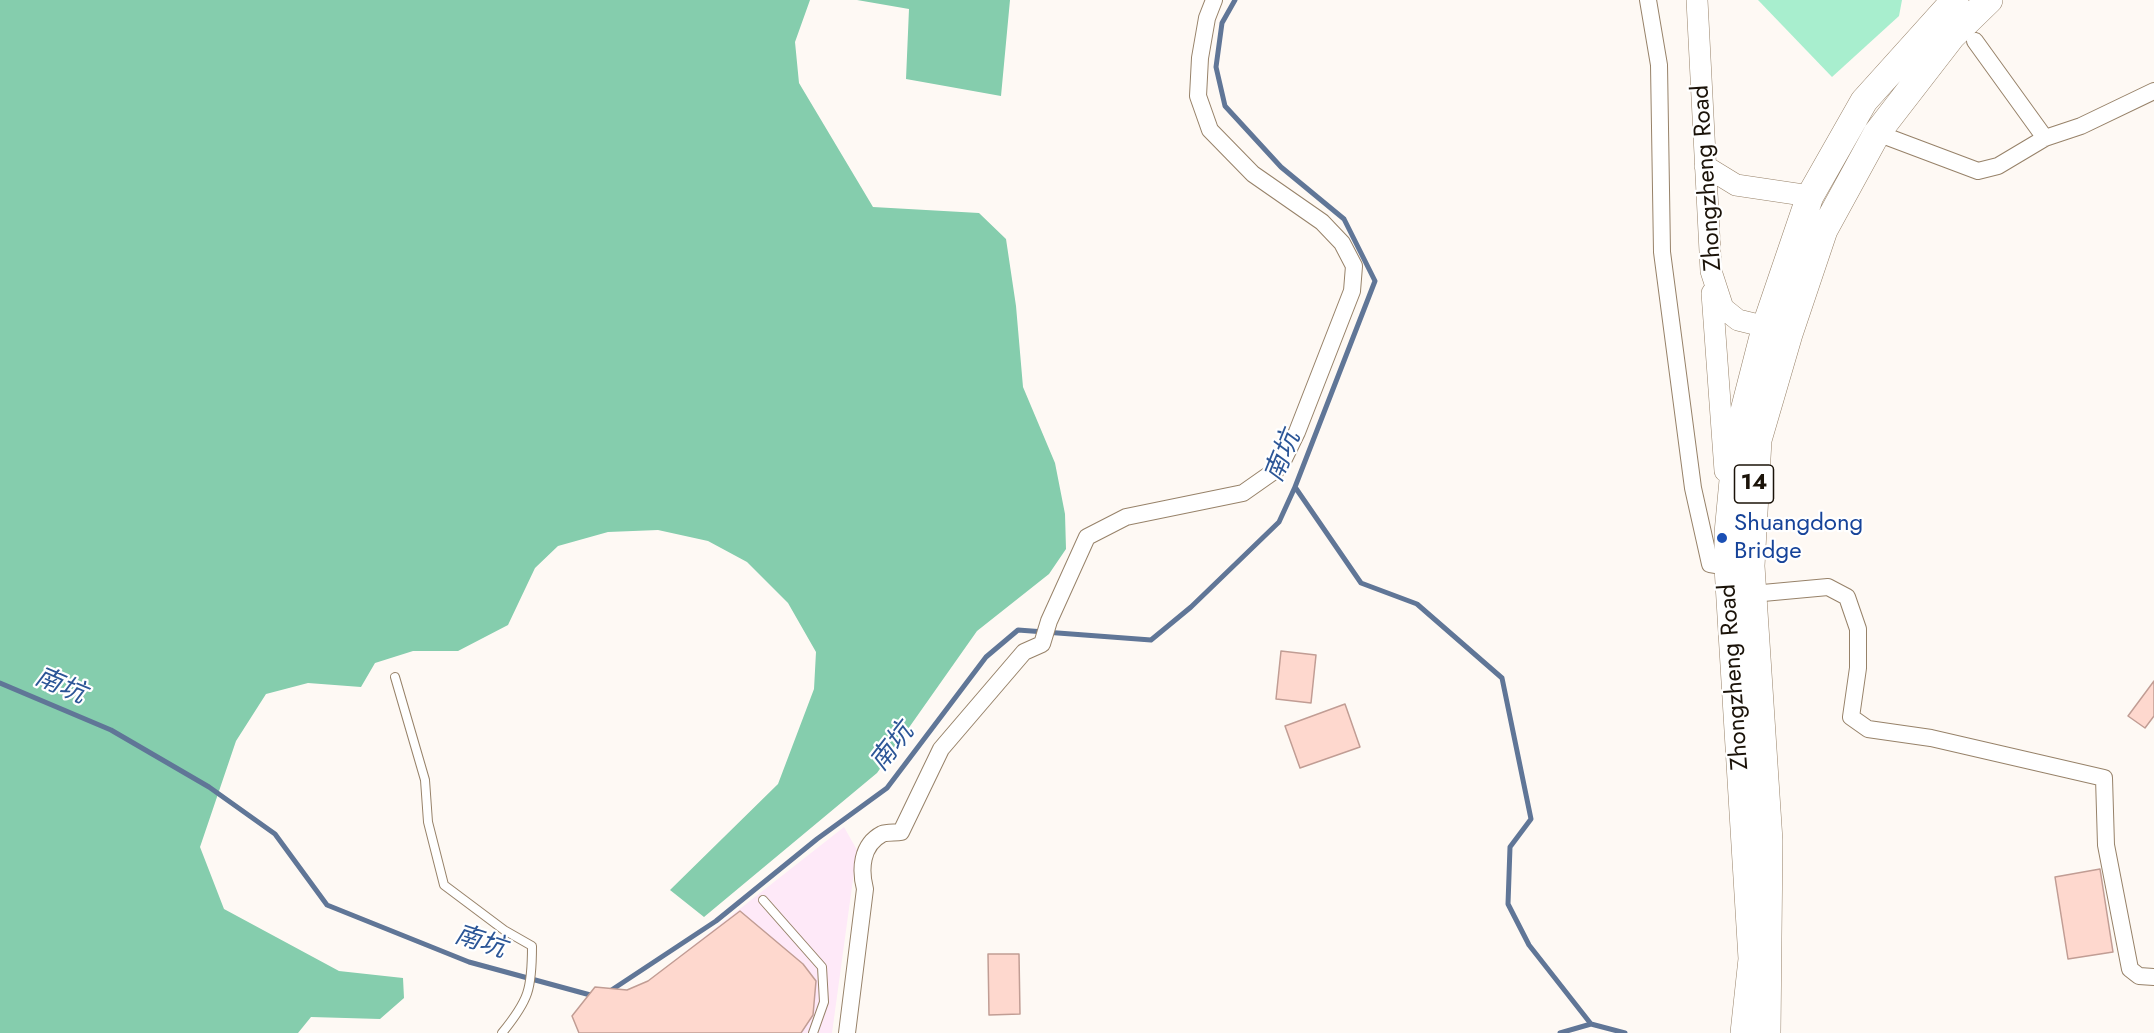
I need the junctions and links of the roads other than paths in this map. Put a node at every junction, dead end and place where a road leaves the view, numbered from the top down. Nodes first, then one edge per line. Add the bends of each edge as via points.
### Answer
1 (1214, 0) edge
2 (1648, 0) edge
3 (1697, 0) edge
4 (1955, 0) edge
5 (1989, 0) edge
6 (1975, 41) dead end
7 (2154, 91) edge
8 (1877, 134) junction
9 (2045, 138) junction
10 (1705, 166) junction
11 (1810, 196) junction
12 (1711, 271) junction
13 (1777, 329) junction
14 (1729, 522) junction
15 (1728, 567) junction
16 (1752, 594) junction
17 (395, 677) dead end
18 (763, 900) dead end
19 (2154, 977) edge
20 (502, 1033) edge
21 (813, 1033) edge
22 (847, 1033) edge
23 (1744, 1033) edge
24 (1767, 1033) edge

1 - 22 street via 1200,58 1198,96 1210,130 1253,174 1322,222 1342,243 1354,266 1352,291 1280,467 1243,493 1126,517 1087,537 1042,644 1024,652 941,749 901,832 882,834 867,849 860,870 865,889
2 - 15 street via 1659,65 1662,252 1678,389 1693,488 1710,564
3 - 10 street, Zhongzheng Road
4 - 11 main road, Zhongzheng Road / 14 via 1864,101
5 - 8 main road, Zhongzheng Road / 14 via 1952,36
6 - 9 street
7 - 9 street via 2081,126
8 - 9 street via 1978,171 1998,166
8 - 13 main road, Zhongzheng Road / 14 via 1824,230
10 - 11 street via 1736,185
10 - 12 street, Zhongzheng Road
11 - 13 main road, Zhongzheng Road / 14
12 - 13 street, Zhongzheng Road via 1723,308 1738,320
12 - 14 street
13 - 14 main road, Zhongzheng Road / 14 via 1737,438
13 - 16 main road, Zhongzheng Road / 14 via 1758,440 1752,507
14 - 15 main road, Zhongzheng Road / 14
15 - 23 main road, Zhongzheng Road / 14 via 1752,959
16 - 19 street via 1828,587 1848,597 1858,629 1858,668 1851,717 1868,729 1931,738 2104,778 2106,845 2130,969 2139,976
16 - 24 main road, Zhongzheng Road / 14 via 1769,841
17 - 20 lane via 425,780 428,822 444,885 532,946 530,989 521,1010
18 - 21 lane via 822,967 824,1002

